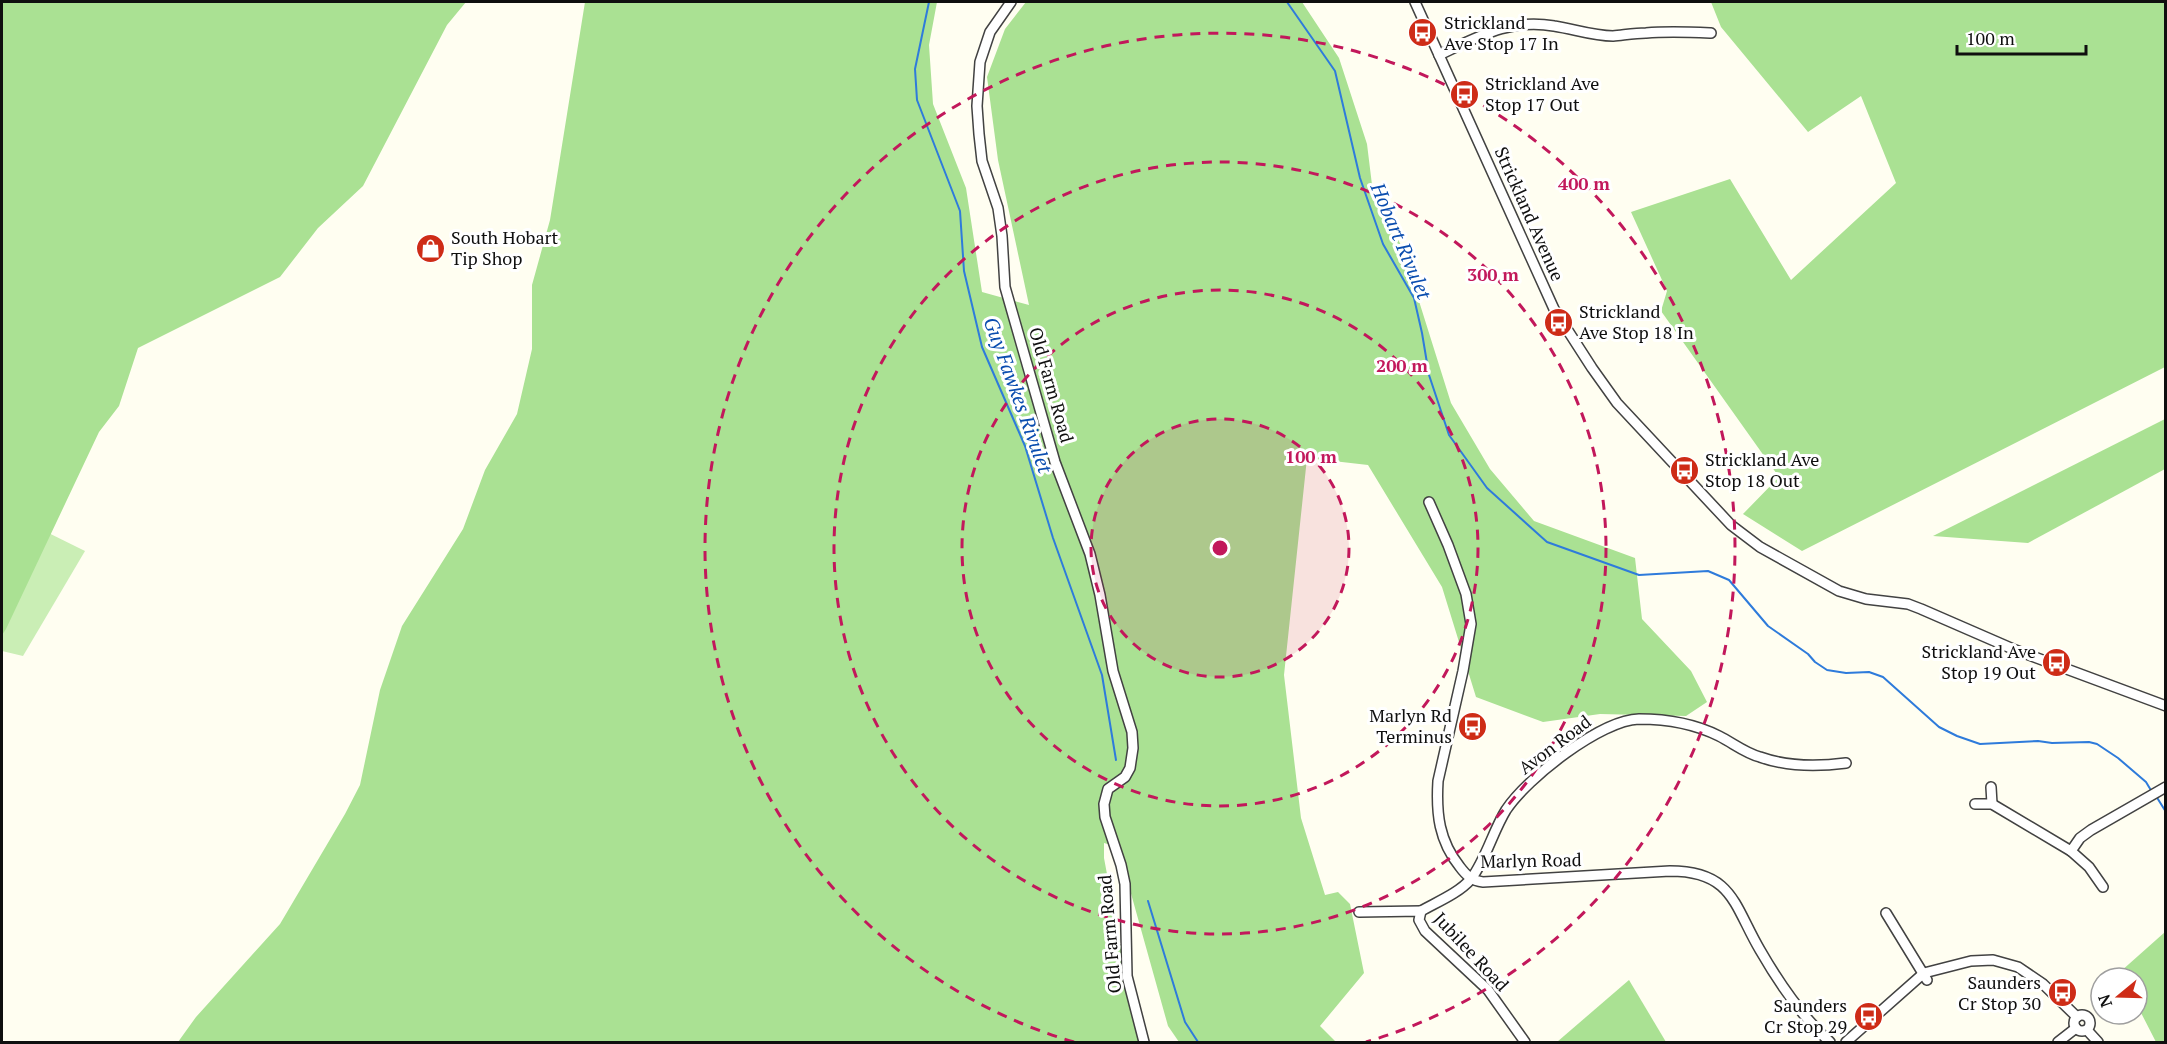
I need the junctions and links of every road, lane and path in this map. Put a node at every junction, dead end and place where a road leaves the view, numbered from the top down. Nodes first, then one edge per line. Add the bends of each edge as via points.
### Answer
1 (1011, 2) edge
2 (1415, 2) edge
3 (1711, 33) dead end
4 (1439, 55) junction
5 (1429, 502) dead end
6 (2166, 706) edge
7 (1846, 763) dead end
8 (1991, 787) dead end
9 (2163, 789) edge
10 (1975, 804) dead end
11 (1992, 804) junction
12 (2071, 851) junction
13 (1471, 878) junction
14 (2103, 887) dead end
15 (1421, 911) junction
16 (1359, 912) dead end
17 (1886, 913) dead end
18 (1925, 976) junction
19 (2077, 1017) junction
20 (2076, 1028) junction
21 (2086, 1030) junction
22 (1144, 1042) edge
23 (1525, 1042) edge
24 (1830, 1042) edge
25 (1846, 1042) edge
26 (2058, 1042) edge
27 (2098, 1042) edge

1 - 22 street, Old Farm Road via 990,32 980,62 977,106 982,161 998,208 1005,287 1055,462 1096,574 1113,671 1132,732 1130,768 1125,777 1108,789 1104,804 1125,884 1127,976
2 - 4 street, Strickland Avenue
3 - 4 street via 1600,35 1526,23 1503,27
4 - 6 street, Strickland Avenue via 1561,322 1617,403 1731,525 1774,557 1839,591 1922,609 2002,645
5 - 13 street, Marlyn Road via 1470,610 1468,648 1437,799 1444,842
7 - 13 street, Avon Road via 1782,763 1747,752 1708,731 1665,720 1637,719 1613,724 1575,747 1517,795
8 - 11 street
9 - 12 street via 2085,834
10 - 11 street
11 - 12 street
12 - 14 street
13 - 15 street, Jubilee Road
13 - 24 street, Marlyn Road via 1489,882 1684,871 1707,876 1730,894 1760,950 1805,1017
15 - 16 street, Jubilee Road
15 - 23 street, Jubilee Road via 1419,920 1425,931 1488,990
17 - 18 street
18 - 19 street via 1956,964 1993,960 2018,967 2043,984
18 - 25 street
19 - 20 street
19 - 21 street via 2088,1017 2090,1025
20 - 21 street
20 - 26 street
21 - 27 street

